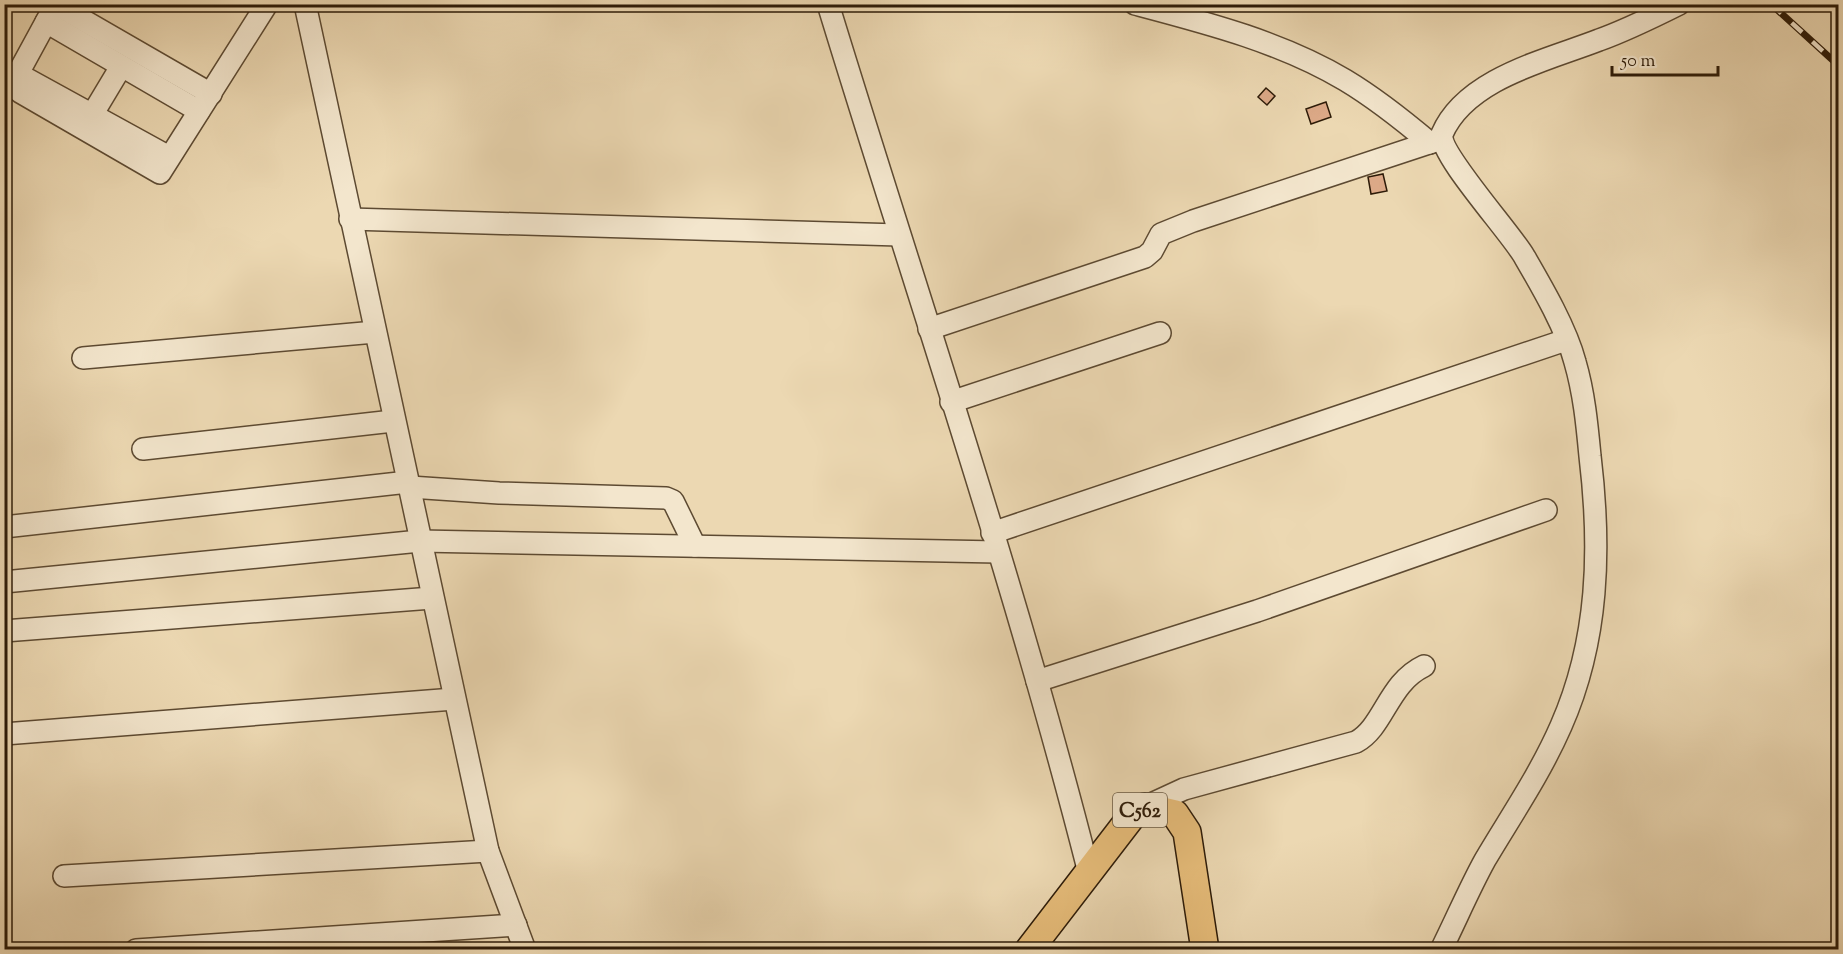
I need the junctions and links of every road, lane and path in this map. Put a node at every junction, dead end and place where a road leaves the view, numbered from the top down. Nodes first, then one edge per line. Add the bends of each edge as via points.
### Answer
1 (267, 4) edge
2 (305, 4) edge
3 (828, 4) edge
4 (1135, 4) edge
5 (1679, 4) edge
6 (52, 10) edge
7 (116, 75) dead end
8 (10, 76) edge
9 (205, 103) junction
10 (92, 115) junction
11 (1436, 141) junction
12 (170, 157) junction
13 (350, 219) junction
14 (899, 235) junction
15 (929, 329) junction
16 (375, 332) junction
17 (1160, 333) dead end
18 (1566, 340) junction
19 (82, 358) dead end
20 (951, 402) junction
21 (393, 421) junction
22 (143, 449) dead end
23 (409, 484) junction
24 (1546, 510) dead end
25 (4, 527) edge
26 (420, 542) junction
27 (995, 542) junction
28 (695, 546) junction
29 (4, 582) edge
30 (432, 598) junction
31 (4, 631) edge
32 (1424, 666) dead end
33 (1037, 681) junction
34 (454, 699) junction
35 (4, 734) edge
36 (1145, 807) junction
37 (488, 851) junction
38 (1088, 870) junction
39 (64, 876) dead end
40 (516, 925) junction
41 (136, 950) edge
42 (525, 950) edge
43 (1029, 950) edge
44 (1205, 950) edge
45 (1441, 950) edge

1 - 9 street
2 - 13 street
3 - 14 street
4 - 11 street via 1238,33 1294,54 1347,81
5 - 11 street via 1608,37 1496,80 1473,96
6 - 8 street
6 - 9 street
7 - 10 street
8 - 10 street via 27,79
8 - 12 street via 20,92 156,172 163,170
9 - 12 street
10 - 12 street
11 - 15 street via 1193,221 1161,234 1145,257
11 - 18 street via 1524,257
13 - 14 street
13 - 16 street
14 - 15 street
15 - 20 street
16 - 19 street
16 - 21 street
17 - 20 street
18 - 27 street
18 - 45 street via 1584,398 1596,499 1596,580 1587,646 1565,715 1537,776 1486,860
20 - 27 street
21 - 22 street
21 - 23 street
23 - 25 street
23 - 26 street
23 - 28 street via 499,493 666,498 673,501
24 - 33 street via 1257,611
26 - 28 street
26 - 29 street
26 - 30 street
27 - 28 street
27 - 33 street
30 - 31 street
30 - 34 street
32 - 36 street via 1409,673 1366,734 1356,742 1184,789
33 - 38 street
34 - 35 street
34 - 37 street
36 - 38 main road, C562 via 1135,812
36 - 44 main road, C562 via 1175,813 1187,832
37 - 39 street
37 - 40 street
38 - 43 main road, C562
40 - 41 street
40 - 42 street

